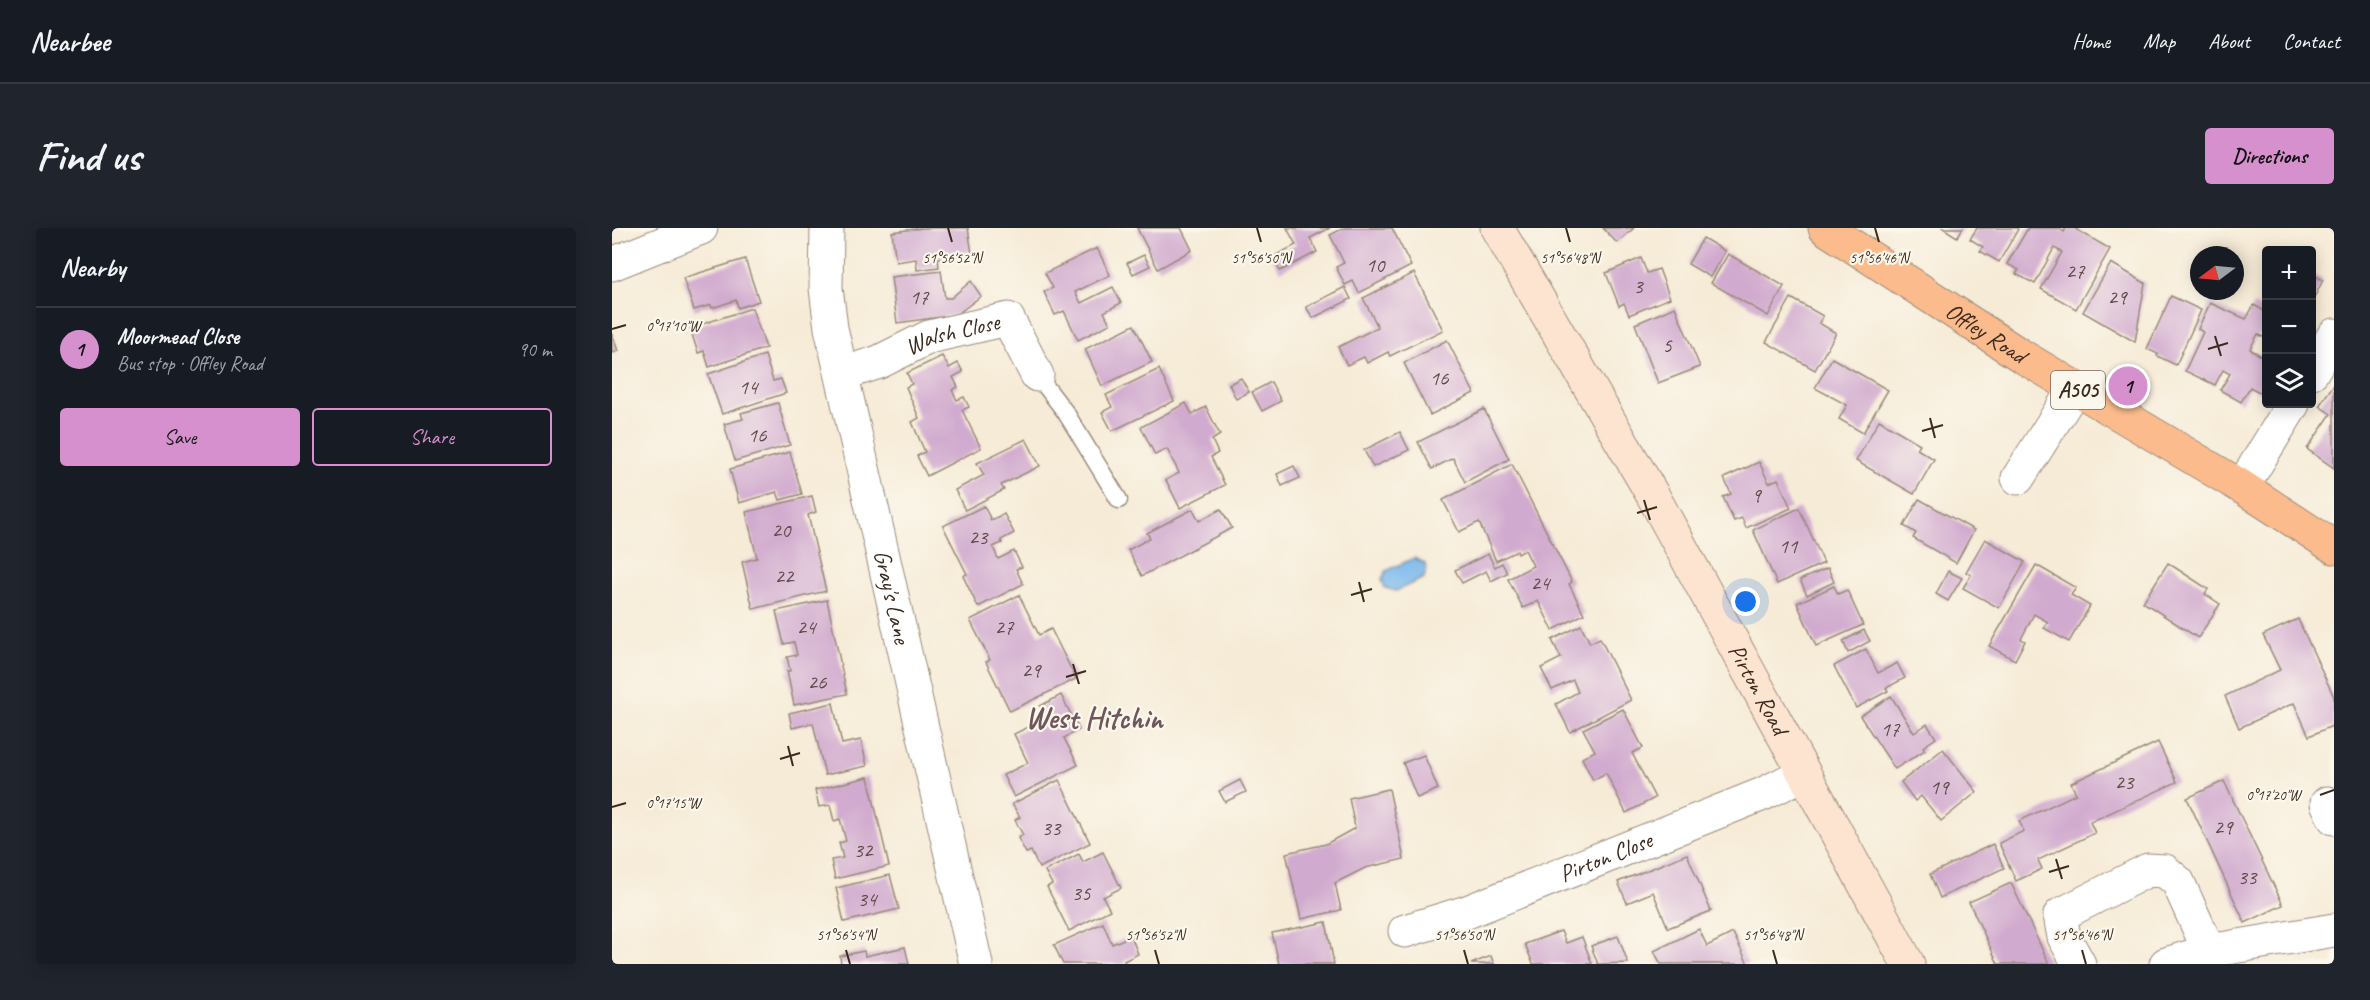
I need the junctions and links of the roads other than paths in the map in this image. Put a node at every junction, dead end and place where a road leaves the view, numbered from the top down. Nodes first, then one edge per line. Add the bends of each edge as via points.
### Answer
1 (701, 228) edge
2 (827, 228) edge
3 (1497, 228) edge
4 (1825, 228) edge
5 (612, 264) edge
6 (2334, 335) edge
7 (2316, 365) edge
8 (842, 374) junction
9 (1037, 375) joint
10 (2075, 388) junction
11 (2290, 408) edge
12 (2018, 478) dead end
13 (2242, 487) junction
14 (1119, 500) dead end
15 (2334, 547) edge
16 (1803, 774) junction
17 (2334, 930) edge
18 (1405, 931) dead end
19 (2209, 951) junction
20 (976, 964) edge
21 (1908, 964) edge
22 (2079, 964) edge
23 (2166, 964) edge

1 - 5 street
2 - 8 street, Gray's Lane via 826,288
3 - 16 main road, Pirton Road via 1652,494
4 - 10 main road, Offley Road / A505
6 - 7 street
8 - 9 street, Walsh Close via 879,362 929,337 1008,320
8 - 20 street, Gray's Lane
9 - 14 lane via 1066,413
10 - 12 street
10 - 13 main road, Offley Road / A505
11 - 13 street
13 - 15 main road, Offley Road / A505
16 - 18 street, Pirton Close via 1763,794 1467,912
16 - 21 main road, Pirton Road
17 - 19 street
19 - 22 street via 2178,882 2165,871 2148,870 2060,915 2064,936
19 - 23 street

